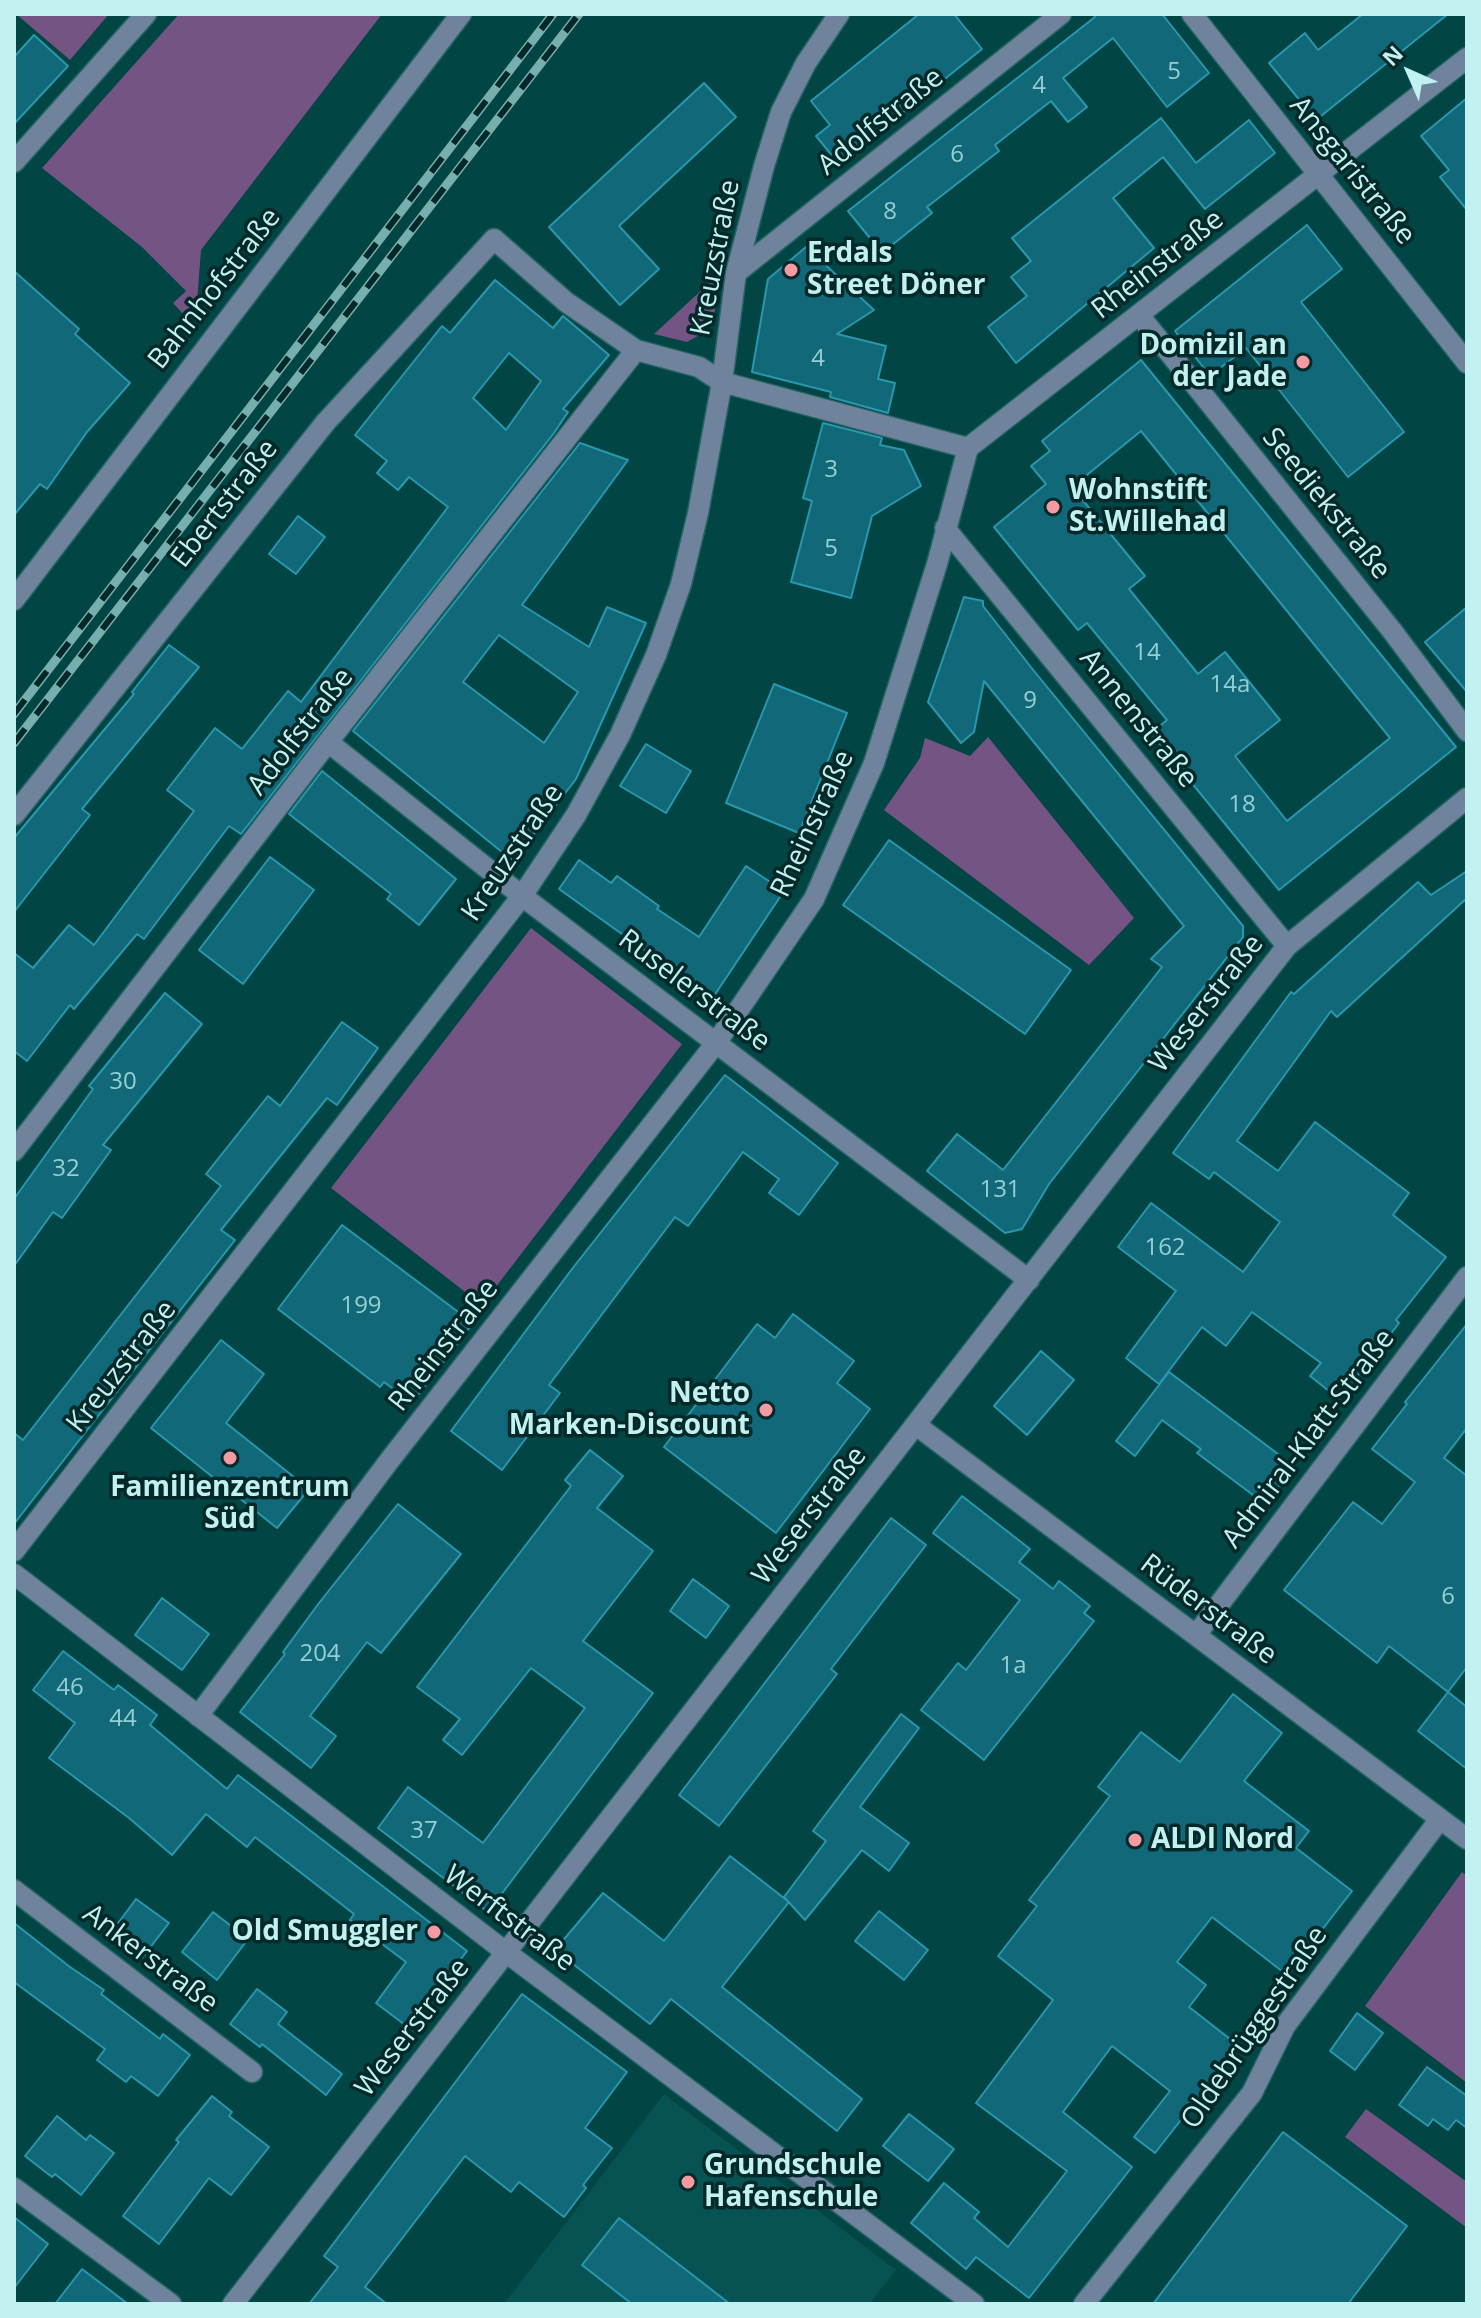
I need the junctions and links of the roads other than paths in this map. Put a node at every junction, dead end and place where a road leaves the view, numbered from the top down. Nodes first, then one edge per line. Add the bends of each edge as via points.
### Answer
1 (146, 14) edge
2 (461, 14) edge
3 (839, 14) edge
4 (1061, 14) edge
5 (1192, 14) edge
6 (1467, 58) edge
7 (14, 162) edge
8 (1319, 176) junction
9 (736, 273) junction
10 (1139, 315) junction
11 (636, 350) junction
12 (1467, 363) edge
13 (722, 382) junction
14 (968, 448) junction
15 (945, 528) junction
16 (14, 600) edge
17 (1467, 731) edge
18 (328, 742) junction
19 (1467, 798) edge
20 (14, 815) edge
21 (522, 896) junction
22 (1287, 946) junction
23 (716, 1043) junction
24 (14, 1151) edge
25 (1467, 1277) edge
26 (1029, 1280) junction
27 (916, 1425) junction
28 (14, 1551) edge
29 (14, 1574) edge
30 (1196, 1635) junction
31 (198, 1716) junction
32 (1440, 1819) junction
33 (1467, 1839) edge
34 (14, 1890) edge
35 (507, 1953) junction
36 (252, 2072) dead end
37 (14, 2188) edge
38 (171, 2304) edge
39 (233, 2304) edge
40 (974, 2304) edge
41 (1084, 2304) edge

1 - 7 street
2 - 16 street, Bahnhofstraße
3 - 9 street, Kreuzstraße via 781,112
4 - 9 street, Adolfstraße
5 - 8 street, Ansgaristraße
6 - 8 street, Rheinstraße
8 - 10 street, Rheinstraße
8 - 12 street, Ansgaristraße
9 - 13 street, Kreuzstraße
10 - 14 street, Rheinstraße
10 - 17 street, Seediekstraße
11 - 13 street via 699,367
11 - 18 street, Adolfstraße
11 - 20 street, Ebertstraße via 566,302 494,239 325,423
13 - 14 street
13 - 21 street, Kreuzstraße via 681,584 656,655 576,815
14 - 15 street, Rheinstraße
15 - 22 street, Annenstraße
15 - 23 street, Rheinstraße via 874,763 814,899
18 - 21 street, Ruselerstraße
18 - 24 street, Adolfstraße
19 - 22 street, Weserstraße
21 - 23 street, Ruselerstraße
21 - 28 street, Kreuzstraße
22 - 26 street, Weserstraße
23 - 26 street, Ruselerstraße
23 - 31 street, Rheinstraße via 389,1461
25 - 30 street, Admiral-Klatt-Straße
26 - 27 street, Weserstraße
27 - 30 street, Rüderstraße
27 - 35 street, Weserstraße
29 - 31 street, Werftstraße
30 - 32 street, Rüderstraße
31 - 35 street, Werftstraße
32 - 33 street, Rüderstraße
32 - 41 street, Oldebrüggestraße via 1285,2026 1252,2093
34 - 36 street, Ankerstraße
35 - 39 street, Weserstraße
35 - 40 street, Werftstraße
37 - 38 street

